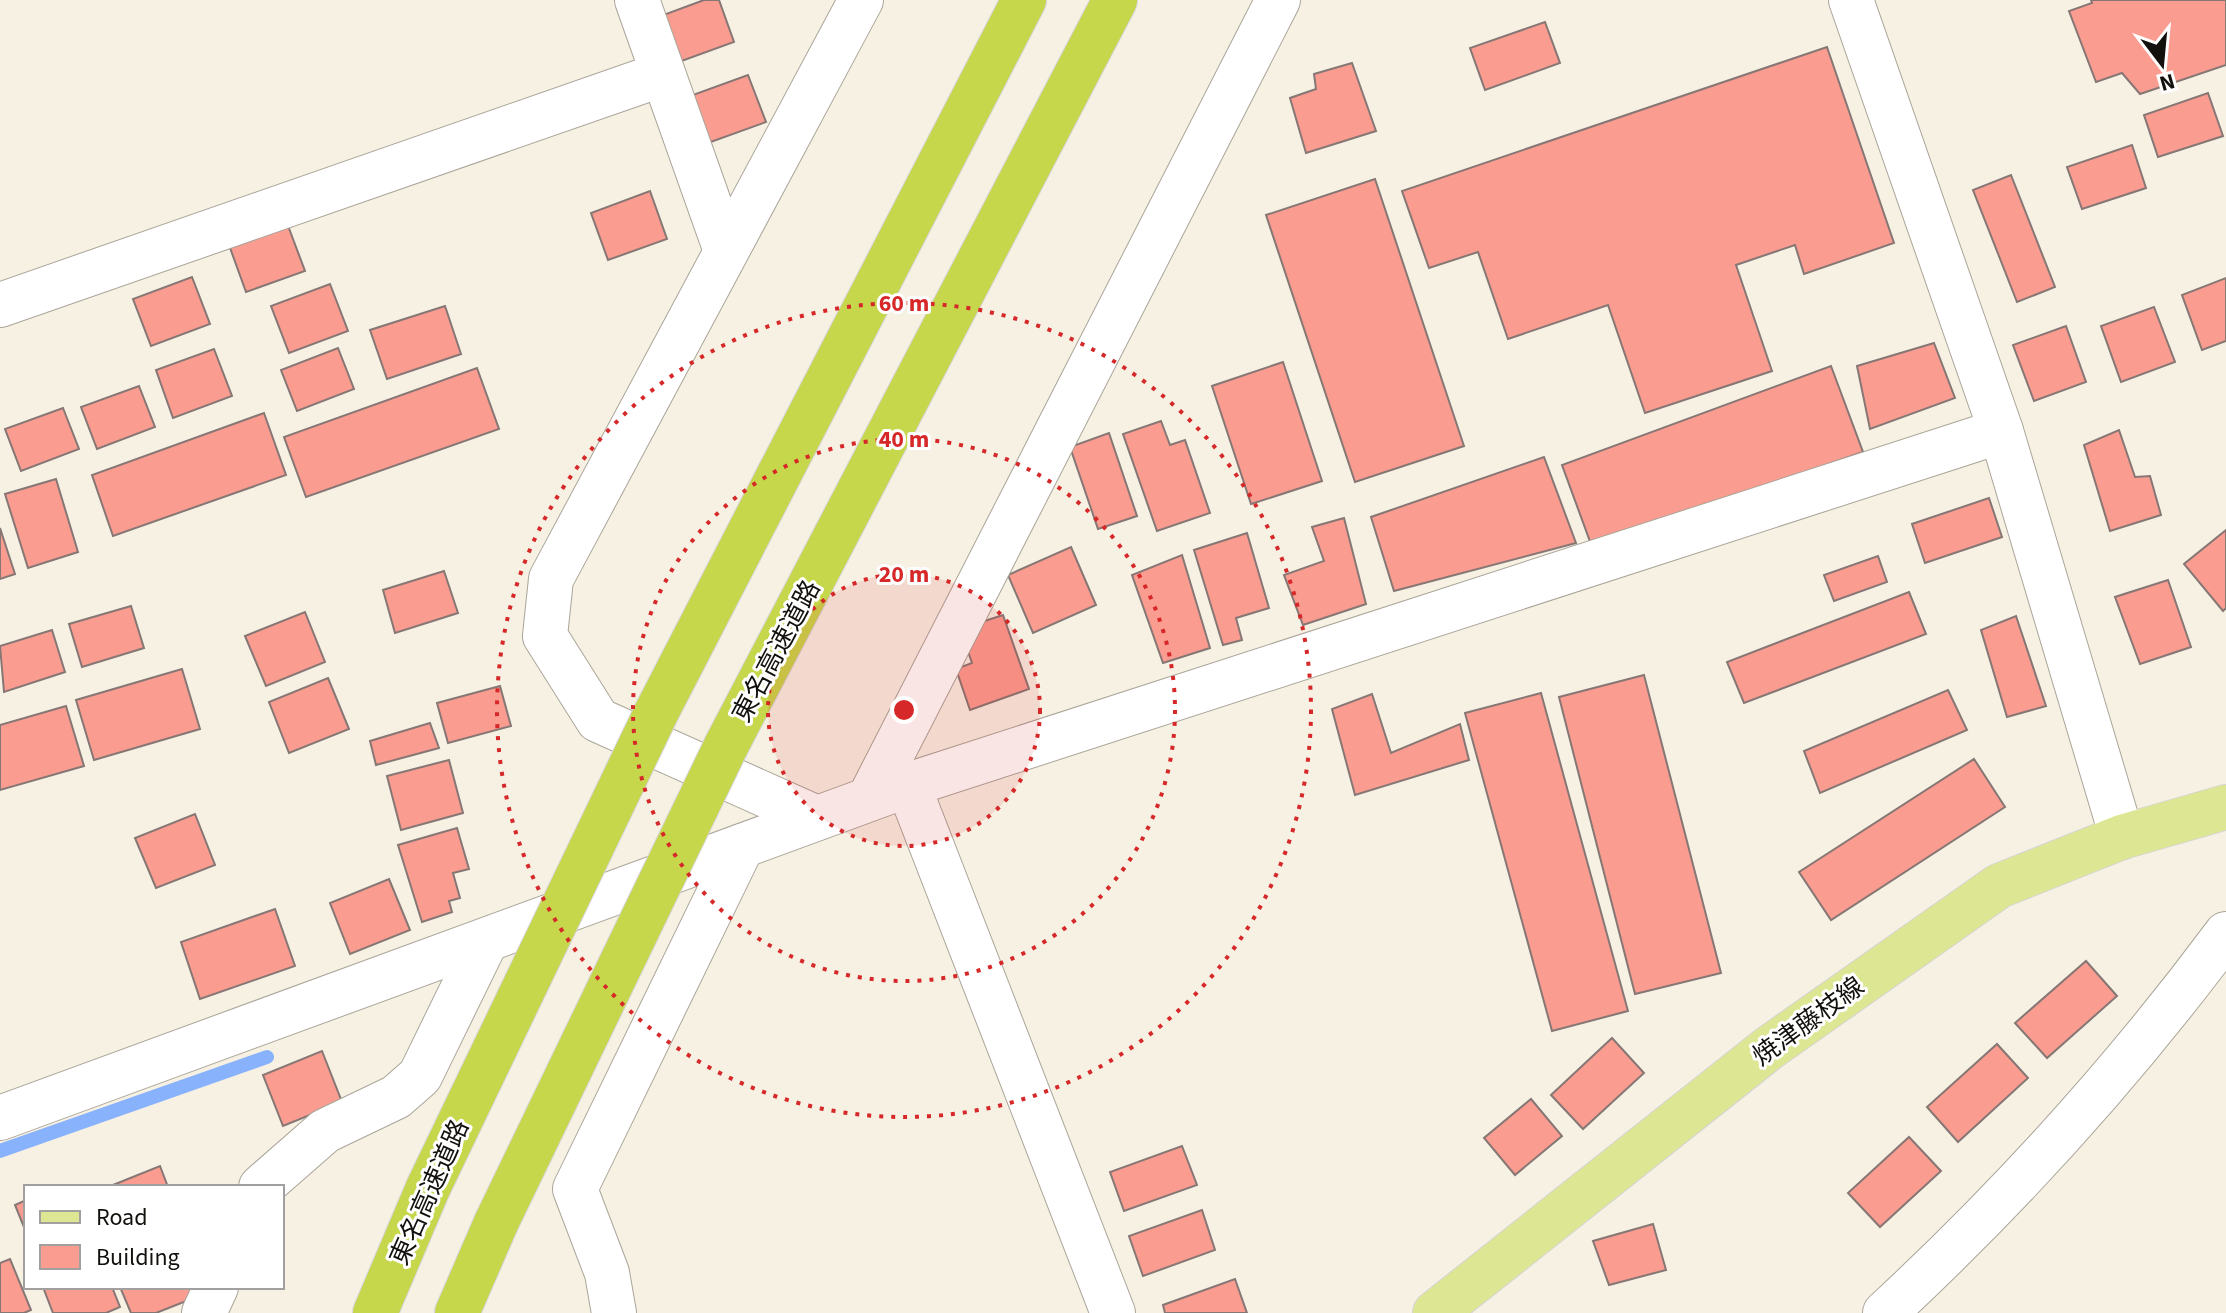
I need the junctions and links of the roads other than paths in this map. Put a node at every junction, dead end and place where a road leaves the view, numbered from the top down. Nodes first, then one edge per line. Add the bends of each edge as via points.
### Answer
1 (637, 0) edge
2 (861, 0) edge
3 (1024, 0) edge
4 (1115, 0) edge
5 (1278, 0) edge
6 (1851, 0) edge
7 (663, 74) junction
8 (726, 251) junction
9 (0, 305) edge
10 (2001, 431) junction
11 (888, 792) junction
12 (2226, 807) edge
13 (817, 818) junction
14 (2122, 837) junction
15 (742, 846) junction
16 (2226, 934) edge
17 (486, 941) junction
18 (0, 1118) edge
19 (263, 1185) edge
20 (215, 1289) edge
21 (204, 1313) edge
22 (375, 1313) edge
23 (457, 1313) edge
24 (614, 1313) edge
25 (1113, 1313) edge
26 (1435, 1313) edge
27 (1885, 1313) edge

1 - 7 street
2 - 8 street
3 - 22 highway, 東名高速道路, bridge via 656,713 428,1188
4 - 23 highway, 東名高速道路, bridge via 726,746
5 - 11 street
6 - 10 street
7 - 8 street
7 - 9 street
8 - 13 street via 551,579 545,636 598,720
10 - 11 street
10 - 14 street
11 - 13 street
11 - 25 street
12 - 14 main road, 焼津藤枝線
13 - 15 street
14 - 26 main road, 焼津藤枝線 via 1999,886 1769,1048
15 - 17 street
15 - 24 street via 575,1189 607,1273
16 - 27 street via 2175,1003 1969,1235
17 - 18 street
17 - 19 street via 420,1076 396,1097 325,1131
20 - 21 street

